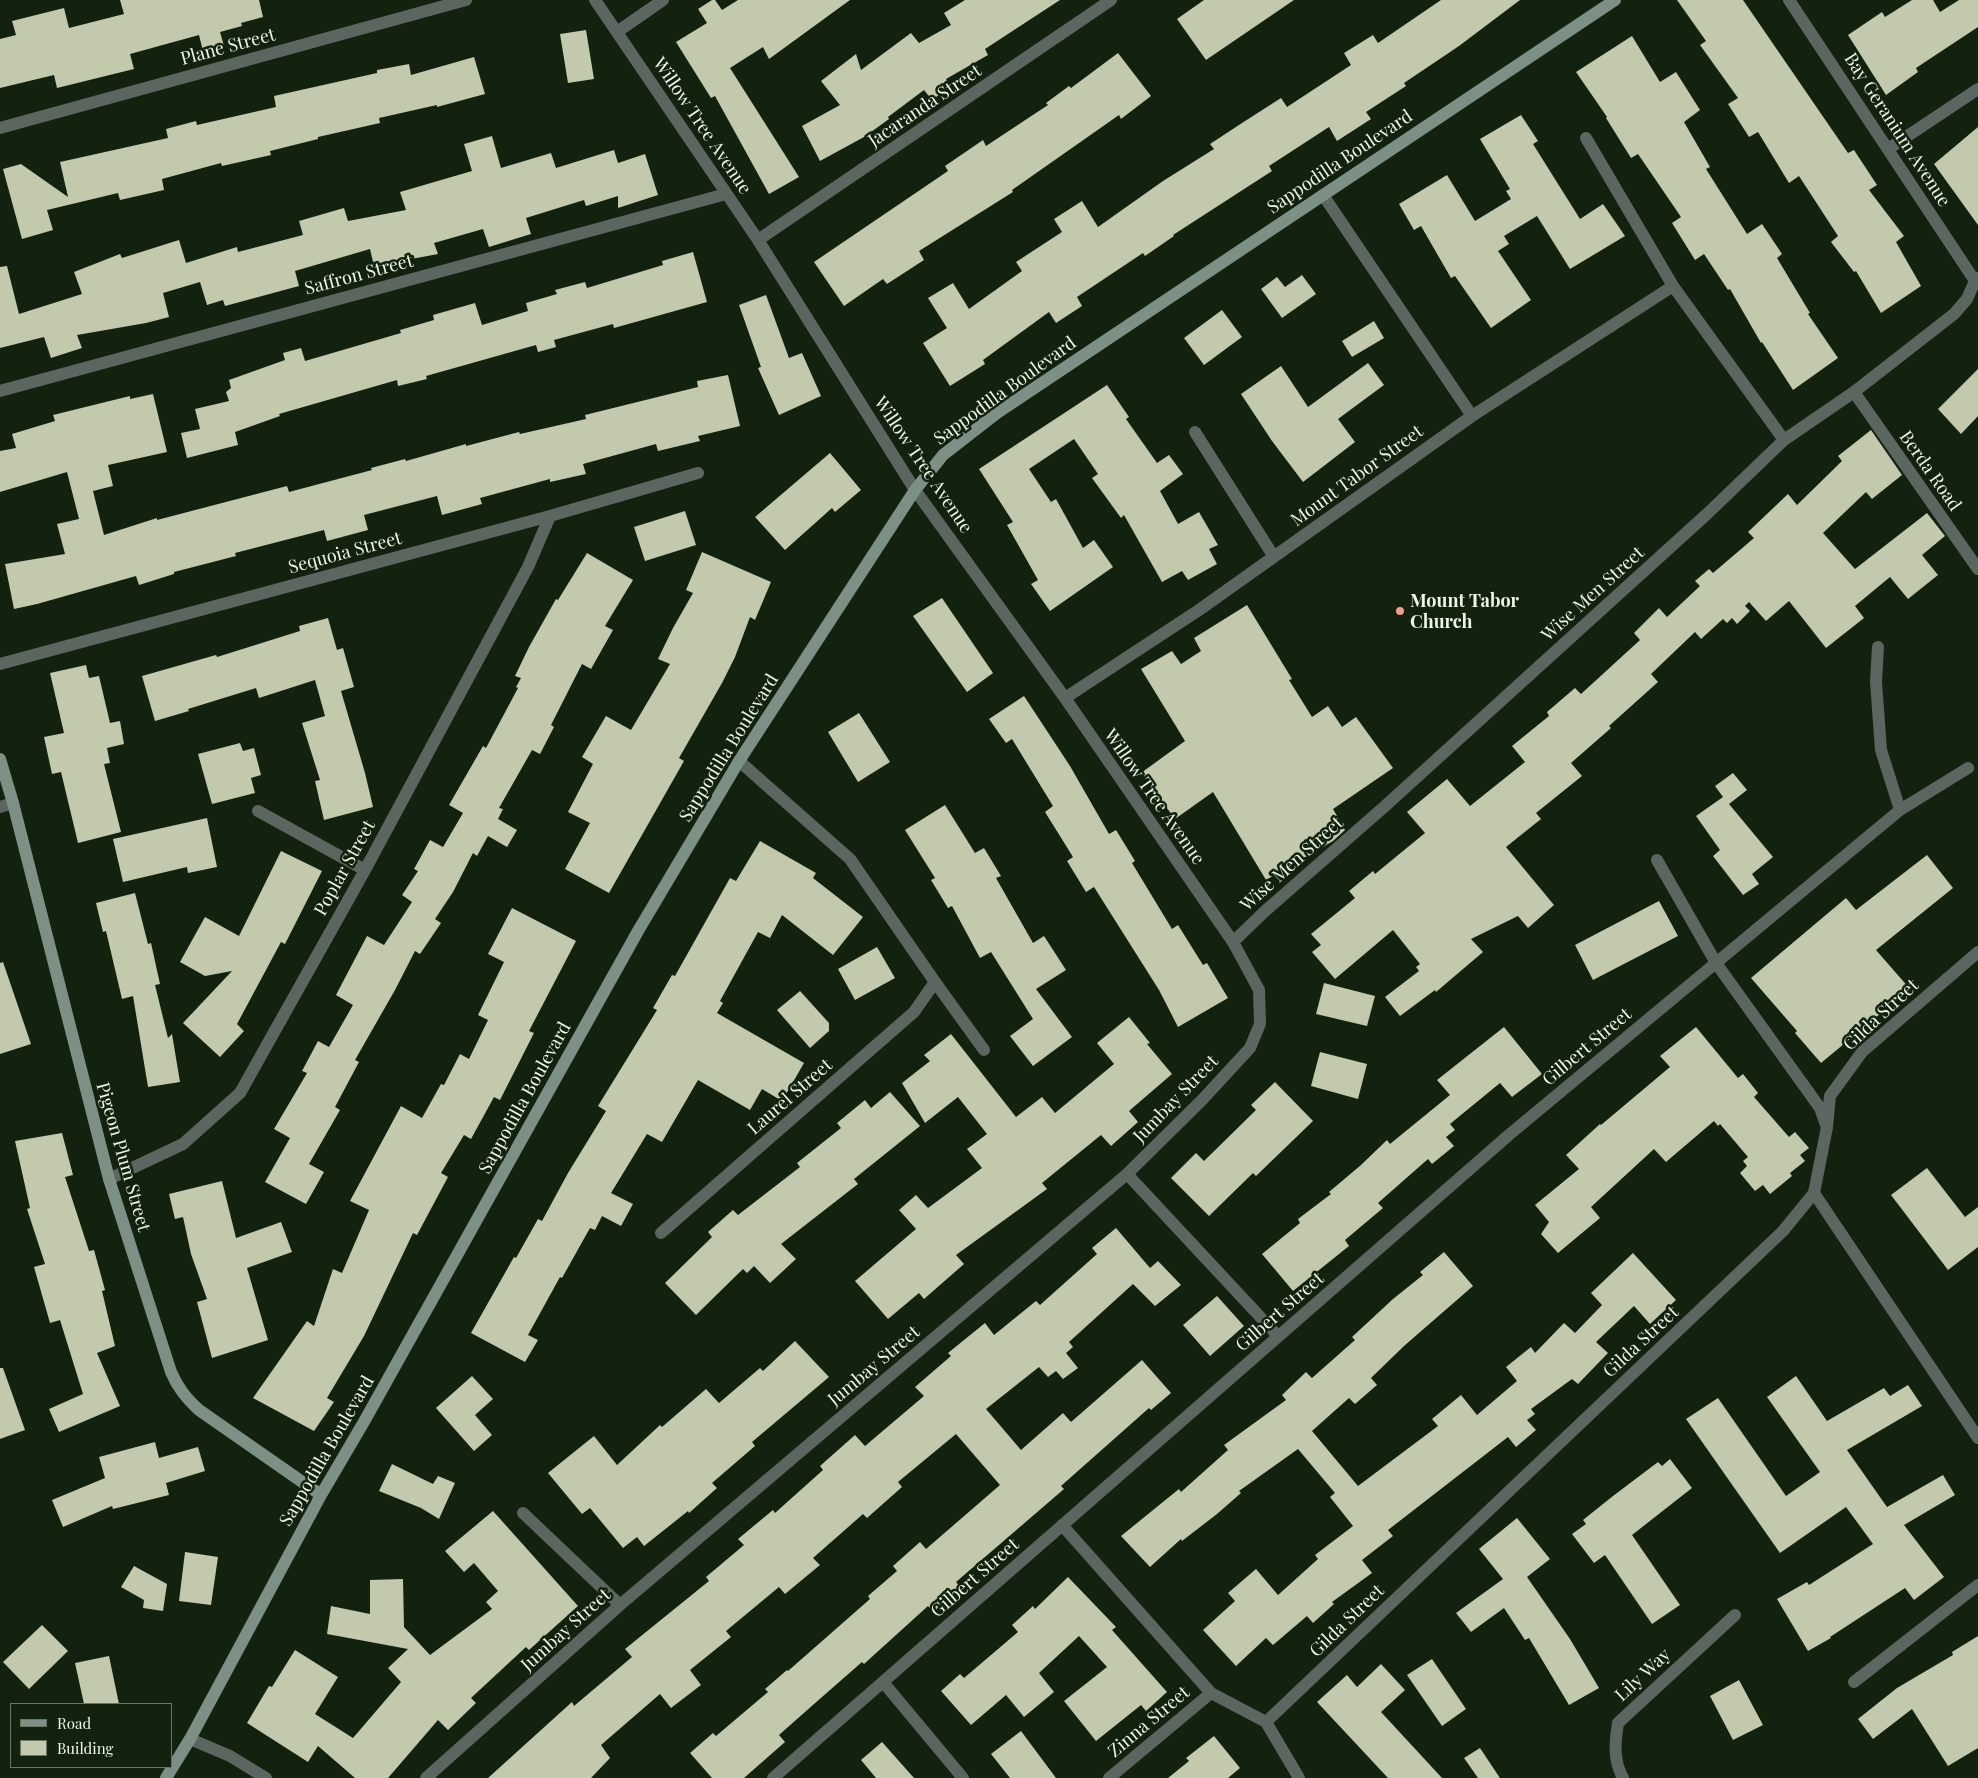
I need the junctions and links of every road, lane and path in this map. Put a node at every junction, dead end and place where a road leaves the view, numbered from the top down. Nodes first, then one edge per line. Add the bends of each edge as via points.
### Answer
1 (466, 0) edge
2 (595, 0) edge
3 (663, 0) edge
4 (1111, 0) edge
5 (1615, 0) edge
6 (1789, 0) edge
7 (617, 32) junction
8 (1978, 89) edge
9 (0, 128) edge
10 (1586, 138) dead end
11 (1888, 149) junction
12 (726, 194) junction
13 (1323, 195) junction
14 (758, 240) junction
15 (1976, 279) edge
16 (1673, 286) junction
17 (0, 391) edge
18 (1854, 392) junction
19 (1472, 416) junction
20 (1195, 432) dead end
21 (1784, 440) junction
22 (698, 473) dead end
23 (915, 490) junction
24 (550, 516) junction
25 (1274, 557) junction
26 (1978, 569) edge
27 (1878, 648) dead end
28 (0, 664) edge
29 (1065, 698) junction
30 (0, 759) edge
31 (739, 761) junction
32 (1968, 768) dead end
33 (13, 803) junction
34 (0, 807) edge
35 (1900, 810) junction
36 (258, 811) dead end
37 (1657, 860) dead end
38 (365, 870) junction
39 (1233, 942) junction
40 (1978, 952) edge
41 (1716, 963) junction
42 (936, 982) junction
43 (984, 1050) dead end
44 (1827, 1127) junction
45 (1127, 1174) junction
46 (109, 1179) junction
47 (1814, 1193) junction
48 (661, 1233) dead end
49 (1278, 1336) junction
50 (1978, 1438) edge
51 (321, 1495) junction
52 (523, 1513) dead end
53 (1062, 1525) junction
54 (1978, 1585) edge
55 (620, 1605) junction
56 (1735, 1615) dead end
57 (883, 1682) junction
58 (1854, 1682) dead end
59 (1211, 1693) junction
60 (1266, 1722) junction
61 (190, 1738) junction
62 (166, 1778) edge
63 (266, 1778) edge
64 (426, 1778) edge
65 (773, 1778) edge
66 (963, 1778) edge
67 (1109, 1778) edge
68 (1299, 1778) edge
69 (1623, 1778) edge

1 - 9 street, Plane Street
2 - 7 street, Willow Tree Avenue
3 - 7 street
4 - 14 street, Jacaranda Street
5 - 13 street, Sappodilla Boulevard
6 - 11 street, Bay Geranium Avenue
7 - 12 street, Willow Tree Avenue
8 - 11 street
10 - 16 street
11 - 15 street, Bay Geranium Avenue
12 - 14 street, Willow Tree Avenue
12 - 17 street, Saffron Street
13 - 19 street
13 - 23 street, Sappodilla Boulevard via 998,413 943,455
14 - 23 street, Willow Tree Avenue
15 - 18 street, Wise Men Street via 1967,299 1954,314
16 - 19 street, Mount Tabor Street
16 - 21 street
18 - 21 street, Wise Men Street
18 - 26 street, Berda Road
19 - 25 street, Mount Tabor Street
20 - 25 street
21 - 39 street, Wise Men Street via 1708,514
22 - 24 street, Sequoia Street
23 - 29 street, Willow Tree Avenue
23 - 31 street, Sappodilla Boulevard
24 - 28 street, Sequoia Street
24 - 38 street, Poplar Street via 528,567
25 - 29 street, Mount Tabor Street
27 - 35 street via 1876,682 1881,750
29 - 39 street, Willow Tree Avenue
30 - 33 street, Pigeon Plum Street
31 - 42 street via 850,859
31 - 51 street, Sappodilla Boulevard via 638,931
32 - 35 street, Gilbert Street
33 - 34 street
33 - 46 street, Pigeon Plum Street
35 - 41 street, Gilbert Street
36 - 38 street
37 - 41 street
38 - 46 street, Poplar Street via 240,1093 183,1144
39 - 45 street, Jumbay Street via 1259,990 1260,1024 1250,1048
40 - 44 street, Gilda Street via 1862,1052 1830,1096
41 - 44 street via 1820,1108
41 - 49 street, Gilbert Street via 1510,1134
42 - 43 street
42 - 48 street, Laurel Street via 914,1012
44 - 47 street, Gilda Street
45 - 49 street
45 - 55 street, Jumbay Street
46 - 51 street, Pigeon Plum Street via 165,1357 178,1387 199,1410
47 - 50 street
47 - 60 street, Gilda Street via 1783,1231
49 - 53 street, Gilbert Street
51 - 61 street, Sappodilla Boulevard
52 - 55 street
53 - 57 street, Gilbert Street
53 - 59 street
54 - 58 street
55 - 64 street, Jumbay Street
56 - 69 street, Lily Way via 1618,1723 1615,1745 1617,1768
57 - 65 street, Gilbert Street
57 - 66 street
59 - 60 street
59 - 67 street, Zinna Street
60 - 68 street
61 - 62 street, Sappodilla Boulevard
61 - 63 street via 230,1756

